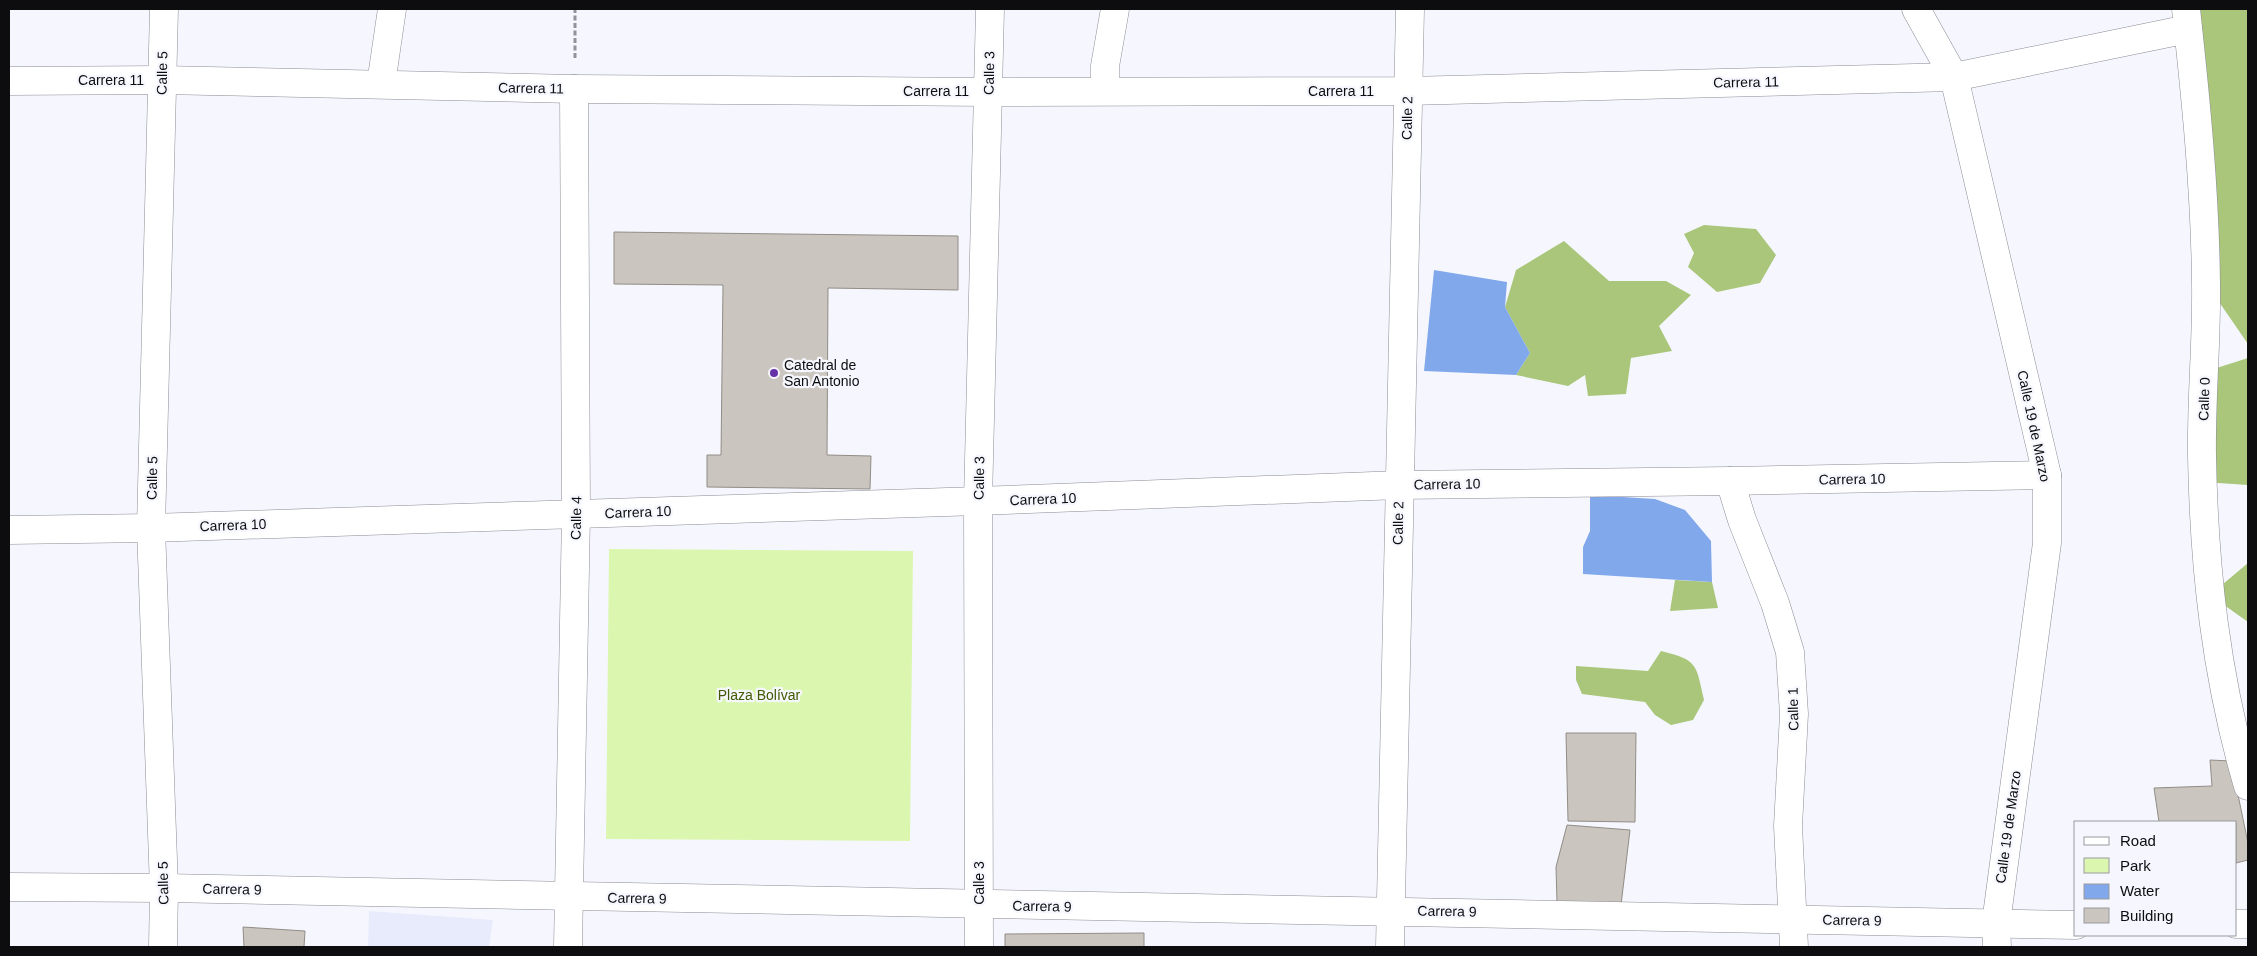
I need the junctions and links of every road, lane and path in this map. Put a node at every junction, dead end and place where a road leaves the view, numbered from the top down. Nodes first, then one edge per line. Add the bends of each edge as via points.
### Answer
1 (164, 9) edge
2 (392, 9) edge
3 (575, 9) edge
4 (990, 9) edge
5 (1114, 9) edge
6 (1410, 9) edge
7 (1916, 9) edge
8 (2187, 19) edge
9 (1954, 77) junction
10 (162, 80) junction
11 (9, 81) edge
12 (381, 84) junction
13 (574, 89) junction
14 (1105, 91) junction
15 (1408, 91) junction
16 (989, 92) junction
17 (2047, 474) junction
18 (1730, 481) junction
19 (1399, 485) junction
20 (978, 501) junction
21 (576, 514) junction
22 (151, 528) junction
23 (9, 530) edge
24 (2248, 786) edge
25 (9, 887) edge
26 (164, 888) junction
27 (567, 897) junction
28 (979, 905) junction
29 (1391, 910) junction
30 (1793, 919) junction
31 (2074, 925) edge
32 (1996, 935) edge
33 (163, 947) edge
34 (568, 947) edge
35 (979, 947) edge
36 (1390, 947) edge
37 (1794, 947) edge

1 - 10 street, Calle 5
2 - 12 street
3 - 13 path
4 - 16 street, Calle 3
5 - 14 street via 1105,66
6 - 15 street, Calle 2
7 - 9 street, Calle 19 de Marzo
8 - 9 street, Carrera 11
8 - 24 street, Calle 0 via 2201,145 2206,284 2202,455 2207,572 2220,671
9 - 15 street, Carrera 11
9 - 17 street, Calle 19 de Marzo
10 - 11 street, Carrera 11
10 - 12 street, Carrera 11
10 - 22 street, Calle 5
12 - 13 street, Carrera 11
13 - 16 street, Carrera 11
13 - 21 street, Calle 4
14 - 15 street, Carrera 11
14 - 16 street, Carrera 11
15 - 19 street, Calle 2
16 - 20 street, Calle 3
17 - 18 street, Carrera 10
17 - 32 street, Calle 19 de Marzo via 2047,543
18 - 19 street, Carrera 10
18 - 30 street, Calle 1 via 1790,652 1794,714 1788,826
19 - 20 street, Carrera 10
19 - 29 street, Calle 2
20 - 21 street, Carrera 10
20 - 28 street, Calle 3
21 - 22 street, Carrera 10
21 - 27 street, Calle 4
22 - 23 street, Carrera 10
22 - 26 street, Calle 5
25 - 26 street, Carrera 9
26 - 27 street, Carrera 9
26 - 33 street, Calle 5
27 - 28 street, Carrera 9
27 - 34 street, Calle 4
28 - 29 street, Carrera 9
28 - 35 street, Calle 3
29 - 30 street, Carrera 9
29 - 36 street, Calle 2
30 - 32 street, Carrera 9
30 - 37 street, Calle 1
31 - 32 street, Carrera 9

